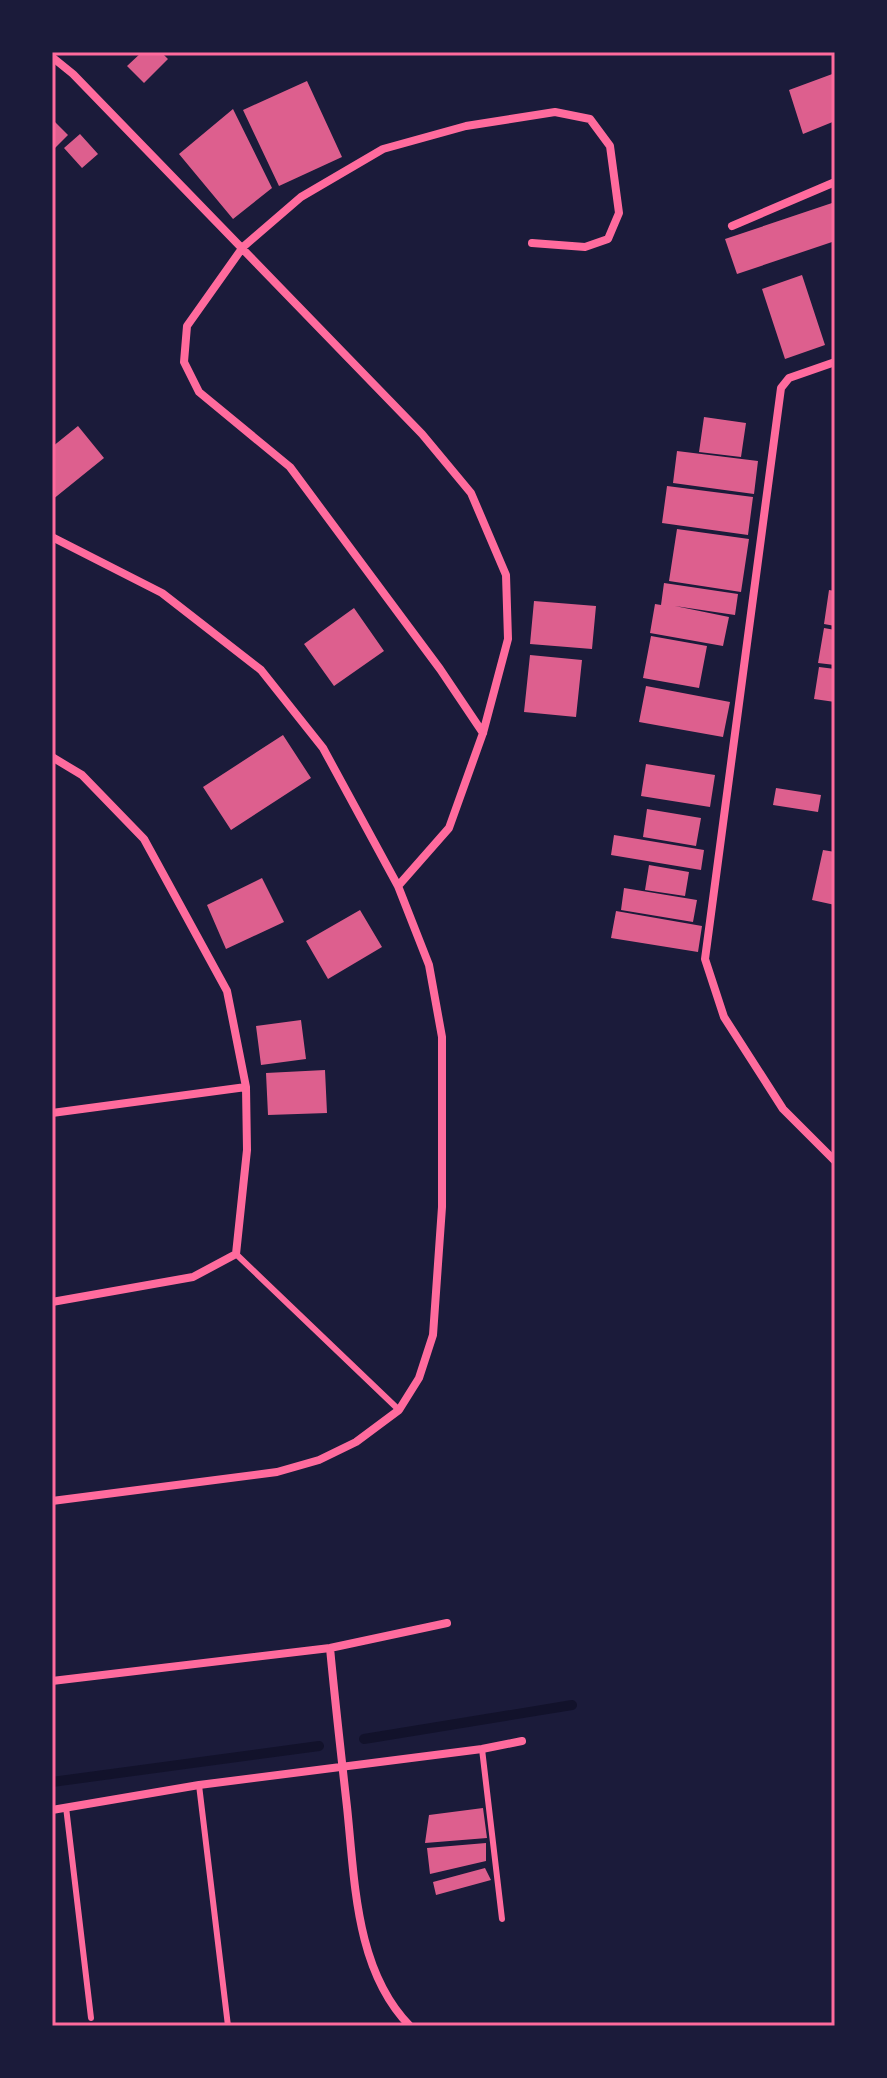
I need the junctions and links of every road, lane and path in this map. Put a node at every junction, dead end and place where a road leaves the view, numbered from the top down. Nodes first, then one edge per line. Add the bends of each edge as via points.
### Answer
1 (52, 57) edge
2 (835, 182) edge
3 (732, 226) dead end
4 (532, 243) dead end
5 (243, 247) junction
6 (835, 362) edge
7 (52, 537) edge
8 (483, 733) junction
9 (52, 757) edge
10 (398, 886) junction
11 (246, 1087) junction
12 (52, 1113) edge
13 (835, 1161) edge
14 (236, 1254) junction
15 (52, 1302) edge
16 (399, 1410) junction
17 (52, 1501) edge
18 (447, 1623) dead end
19 (330, 1648) junction
20 (52, 1681) edge
21 (522, 1741) dead end
22 (482, 1749) junction
23 (342, 1767) junction
24 (199, 1785) junction
25 (66, 1807) junction
26 (52, 1810) edge
27 (502, 1919) dead end
28 (91, 2018) dead end
29 (228, 2026) edge
30 (410, 2026) edge

1 - 5 street
2 - 3 street
4 - 5 street via 585,247 608,239 619,213 610,146 590,119 555,112 466,126 383,149 301,197
5 - 8 street via 422,434 471,493 506,575 508,639
5 - 8 street via 187,326 184,362 199,392 290,467
6 - 13 street via 789,378 781,388 705,959 724,1017 783,1109
7 - 10 street via 162,593 261,670 323,748
8 - 10 street via 449,828
9 - 11 street via 82,775 144,839 227,991
10 - 16 street via 429,965 442,1037 442,1207 433,1335 419,1378
11 - 12 street
11 - 14 street via 247,1150
14 - 15 street via 193,1277
14 - 16 lane
16 - 17 street via 356,1442 277,1472
18 - 19 street
19 - 20 street
19 - 23 street
21 - 22 street
22 - 23 street
22 - 27 lane
23 - 24 street
23 - 30 street via 359,1922 378,1976
24 - 25 street
24 - 29 lane
25 - 26 street
25 - 28 lane

